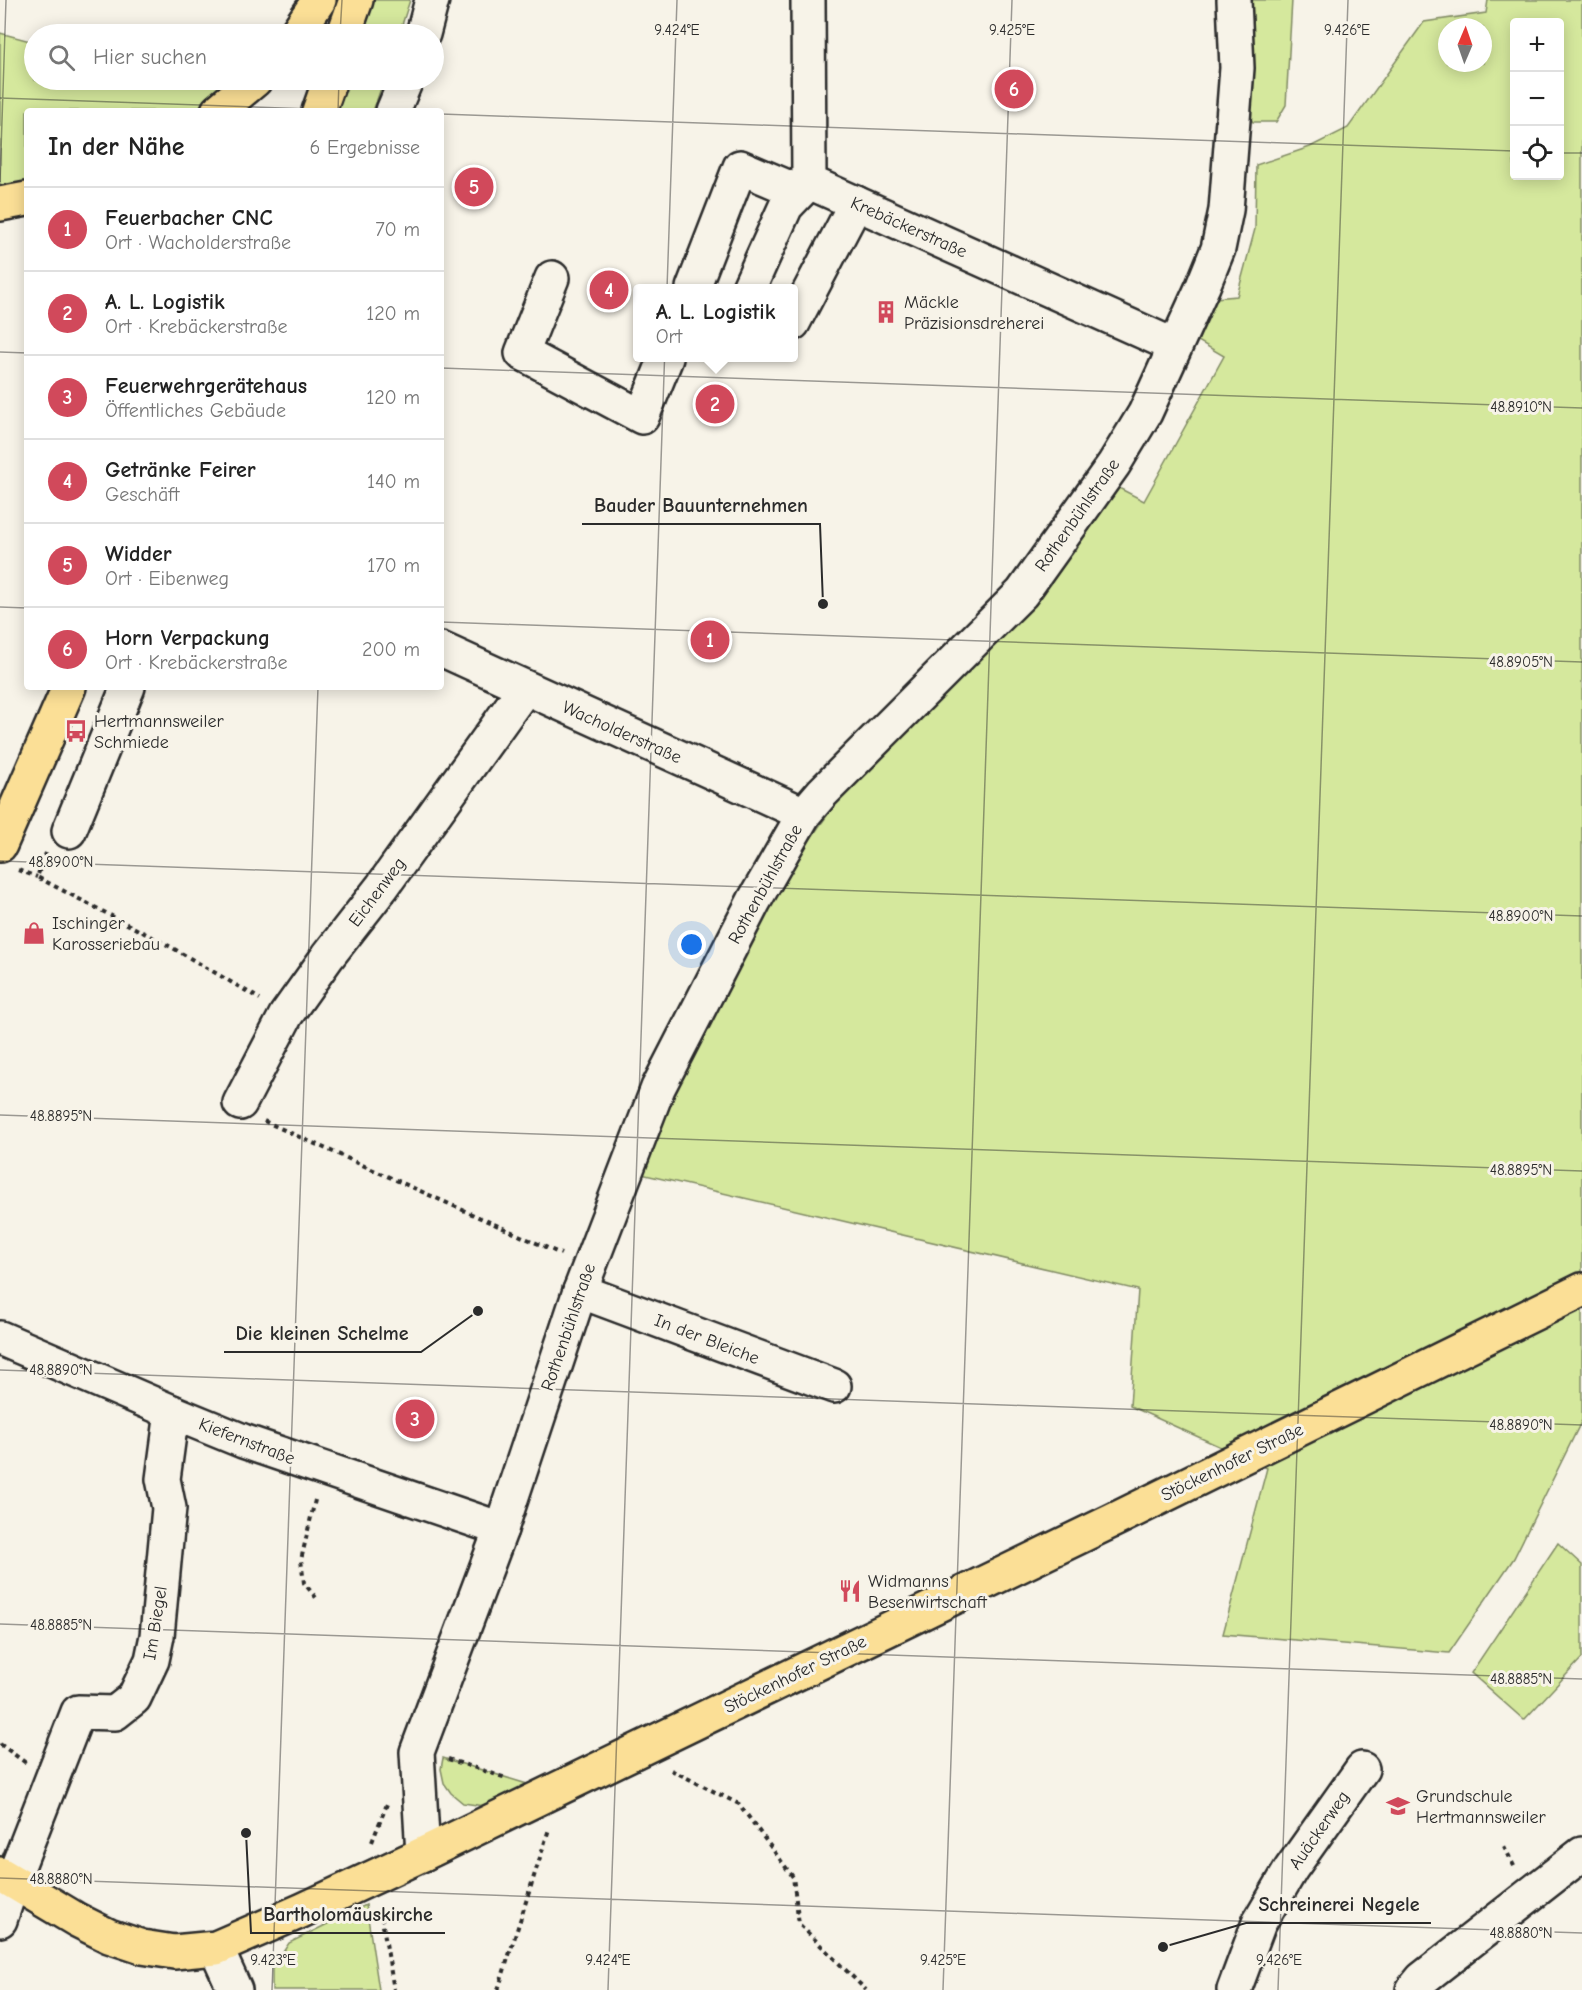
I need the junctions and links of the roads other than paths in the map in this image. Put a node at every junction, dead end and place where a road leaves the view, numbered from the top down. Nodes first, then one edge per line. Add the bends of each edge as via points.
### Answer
1 (320, 0) edge
2 (356, 0) edge
3 (432, 0) edge
4 (808, 0) edge
5 (1234, 0) edge
6 (303, 24) edge
7 (348, 24) edge
8 (426, 24) edge
9 (243, 90) edge
10 (327, 90) edge
11 (402, 90) edge
12 (222, 108) edge
13 (321, 108) edge
14 (394, 108) edge
15 (804, 187) junction
16 (24, 199) edge
17 (856, 203) junction
18 (0, 204) edge
19 (552, 278) dead end
20 (695, 284) edge
21 (751, 284) edge
22 (798, 313) edge
23 (1175, 346) junction
24 (664, 362) edge
25 (444, 651) edge
26 (525, 688) junction
27 (68, 690) edge
28 (127, 690) edge
29 (804, 814) junction
30 (69, 831) road end
31 (8, 857) edge
32 (240, 1103) road end
33 (584, 1279) junction
34 (1582, 1290) edge
35 (0, 1338) edge
36 (834, 1386) dead end
37 (172, 1412) junction
38 (501, 1529) junction
39 (1362, 1768) dead end
40 (423, 1854) junction
41 (1582, 1854) edge
42 (6, 1878) edge
43 (0, 1920) edge
44 (216, 1948) junction
45 (235, 1990) edge
46 (1234, 1990) edge
47 (1413, 1990) edge

1 - 6 main road
2 - 7 main road
3 - 8 street
4 - 15 street
5 - 23 street, Rothenbühlstraße via 1237,68 1226,210 1218,249
9 - 12 main road
10 - 13 main road
11 - 14 street
15 - 17 street, Krebäckerstraße
15 - 20 street, Krebäckerstraße via 740,167
15 - 21 street via 786,206
16 - 18 main road
17 - 22 street
17 - 23 street, Krebäckerstraße
19 - 24 street via 522,353 642,417
23 - 29 street, Rothenbühlstraße via 1145,413 1114,464 1022,593
25 - 26 street, Wacholderstraße
26 - 29 street, Wacholderstraße
26 - 32 street, Eichenweg via 286,1015
27 - 31 main road
28 - 30 street
29 - 33 street, Rothenbühlstraße via 754,901 658,1088
33 - 36 street, In der Bleiche
33 - 38 street, Rothenbühlstraße
34 - 40 main road, Stöckenhofer Straße
35 - 37 street, Kiefernstraße
37 - 38 street, Kiefernstraße via 243,1441
37 - 42 street, Im Biegel via 163,1479 169,1508 152,1660 134,1698 115,1713 78,1712
38 - 40 street, Rothenbühlstraße via 417,1752
39 - 46 street, Auäckerweg via 1291,1869 1259,1923
40 - 44 main road, Stöckenhofer Straße
41 - 47 street
42 - 43 street
42 - 44 main road, Stöckenhofer Straße via 109,1936 174,1952
44 - 45 street

